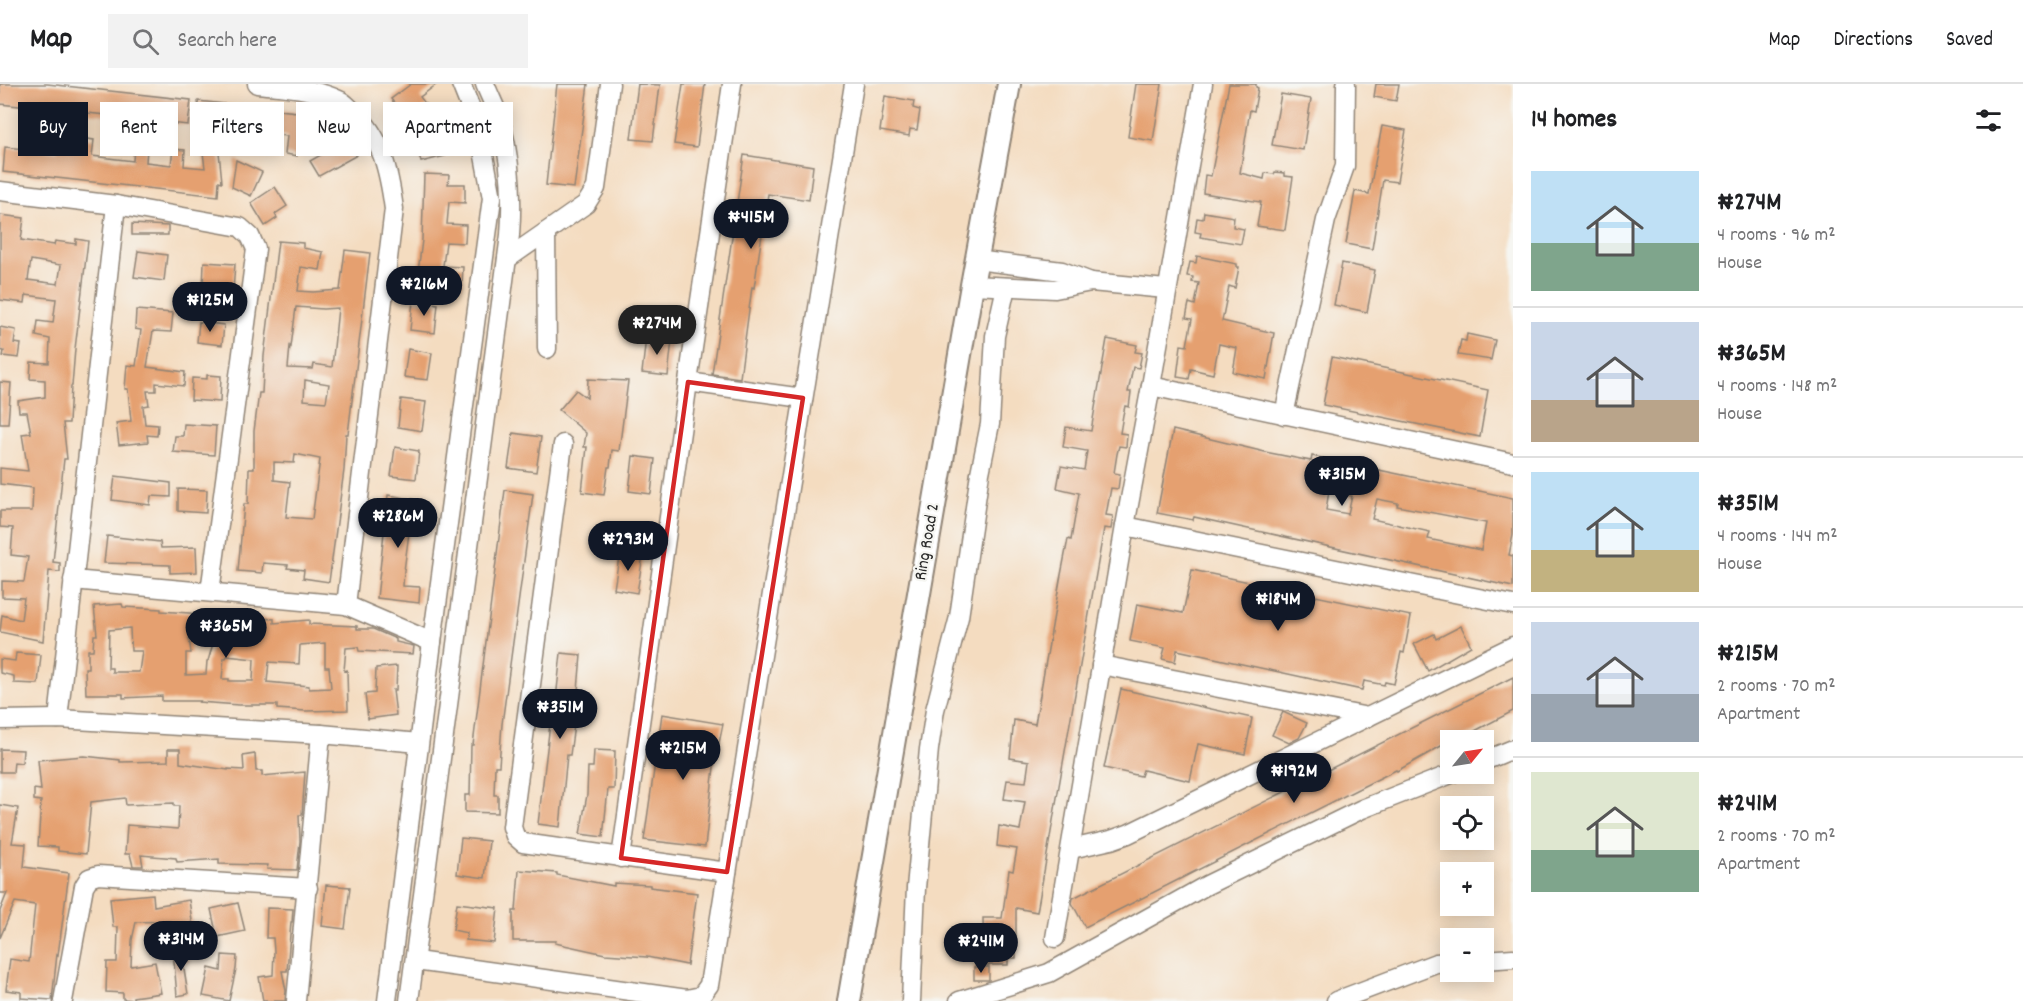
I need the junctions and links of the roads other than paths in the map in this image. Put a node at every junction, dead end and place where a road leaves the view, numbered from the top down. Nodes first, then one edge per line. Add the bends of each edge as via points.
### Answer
1 (257, 84) edge
2 (461, 84) edge
3 (485, 84) edge
4 (610, 84) edge
5 (732, 84) edge
6 (854, 84) edge
7 (1009, 84) edge
8 (1203, 84) edge
9 (1346, 84) edge
10 (0, 191) edge
11 (492, 198) junction
12 (513, 198) junction
13 (116, 205) junction
14 (546, 232) junction
15 (507, 259) junction
16 (976, 260) junction
17 (1091, 282) junction
18 (972, 285) junction
19 (1006, 286) junction
20 (1166, 289) junction
21 (547, 349) dead end
22 (688, 382) junction
23 (1151, 386) junction
24 (803, 398) junction
25 (1284, 415) junction
26 (563, 444) dead end
27 (1513, 463) edge
28 (455, 477) junction
29 (478, 481) junction
30 (1125, 526) junction
31 (73, 580) junction
32 (210, 592) junction
33 (346, 605) junction
34 (1513, 605) edge
35 (432, 642) junction
36 (1513, 646) edge
37 (1101, 665) junction
38 (1368, 717) junction
39 (58, 718) junction
40 (0, 720) edge
41 (321, 734) junction
42 (419, 743) junction
43 (1513, 749) edge
44 (1494, 757) edge
45 (1440, 778) edge
46 (1071, 849) junction
47 (621, 858) junction
48 (727, 872) junction
49 (308, 888) junction
50 (1055, 938) dead end
51 (1513, 958) edge
52 (1494, 959) edge
53 (416, 961) junction
54 (1440, 963) edge
55 (607, 995) edge
56 (668, 999) edge
57 (63, 1001) edge
58 (296, 1001) edge
59 (387, 1001) edge
60 (409, 1001) edge
61 (849, 1001) edge
62 (911, 1001) edge
63 (959, 1001) edge
64 (1336, 1001) edge

1 - 33 street via 312,91 342,101 367,123 381,149 390,179 394,209
2 - 11 street via 479,129
3 - 12 street via 500,122
4 - 14 street via 596,188 586,204
5 - 22 street
6 - 24 street
7 - 16 main road, Ring Road 2
8 - 20 street
9 - 25 street via 1345,166 1326,220
10 - 13 street
11 - 12 street
11 - 28 street
12 - 15 street
13 - 31 street
13 - 32 street via 240,227 256,249
14 - 15 street
14 - 21 street
15 - 29 street
16 - 17 street via 1062,271
16 - 18 main road, Ring Road 2
17 - 19 street via 1054,289
17 - 20 street
18 - 19 street
18 - 61 main road, Ring Road 2
19 - 62 street via 995,336 990,424 959,617 929,749
20 - 23 street
22 - 24 street
22 - 47 street
23 - 25 street
23 - 30 street
24 - 48 street
25 - 27 street
26 - 47 street via 512,827 523,843
28 - 29 street
28 - 35 street
29 - 53 street
30 - 34 street
30 - 37 street
31 - 32 street
31 - 39 street
32 - 33 street
33 - 35 street
35 - 42 street
36 - 38 street
37 - 38 street
37 - 46 street
38 - 46 street via 1128,834
39 - 40 street
39 - 41 street
41 - 42 street
41 - 49 street
42 - 59 street
43 - 44 street
45 - 63 street via 1362,809 1207,885 1049,973
46 - 50 street
47 - 48 street
48 - 56 street via 709,986 701,996
49 - 57 street via 98,875 89,878 84,886
49 - 58 street
51 - 52 street
53 - 55 street
53 - 60 street
54 - 64 street
55 - 56 street

